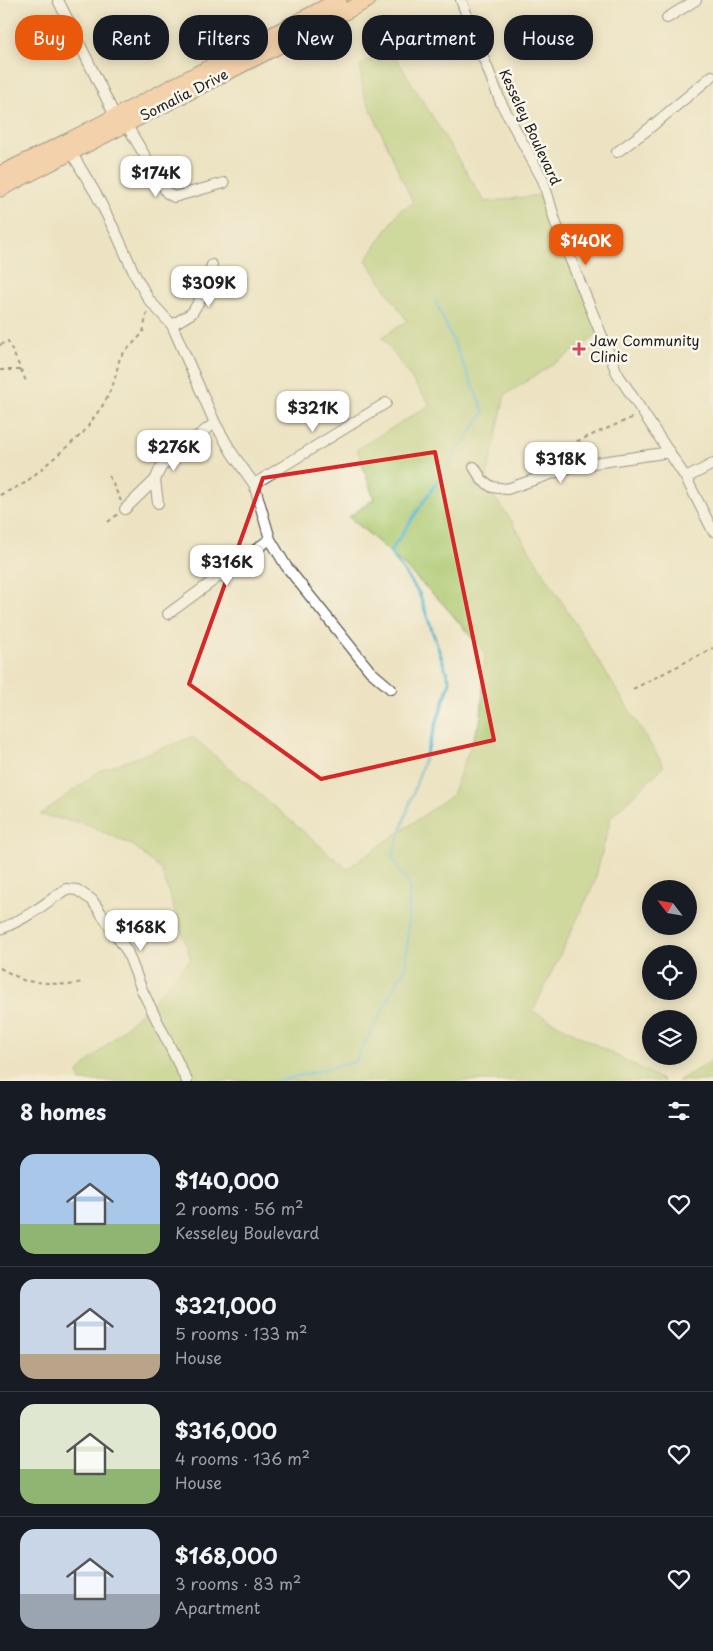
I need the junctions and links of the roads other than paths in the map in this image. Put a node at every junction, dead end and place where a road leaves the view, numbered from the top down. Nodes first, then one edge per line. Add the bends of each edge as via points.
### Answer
1 (58, 0) edge
2 (339, 0) edge
3 (368, 0) edge
4 (461, 0) edge
5 (696, 0) edge
6 (667, 18) dead end
7 (712, 76) edge
8 (121, 120) junction
9 (71, 152) junction
10 (617, 152) dead end
11 (0, 174) edge
12 (224, 183) dead end
13 (0, 189) edge
14 (212, 265) dead end
15 (172, 325) junction
16 (386, 403) dead end
17 (215, 423) junction
18 (670, 452) junction
19 (713, 464) edge
20 (474, 467) dead end
21 (686, 478) junction
22 (155, 480) junction
23 (254, 484) junction
24 (158, 503) dead end
25 (125, 509) road end
26 (713, 531) edge
27 (270, 539) junction
28 (168, 614) dead end
29 (391, 690) dead end
30 (0, 929) edge
31 (187, 1081) edge

1 - 8 street
2 - 8 main road, Somalia Drive
3 - 8 main road, Somalia Drive
4 - 18 street, Kesseley Boulevard via 501,104 542,180 556,224 617,373
5 - 6 street
7 - 10 street
8 - 9 main road, Somalia Drive
8 - 11 main road, Somalia Drive
8 - 12 street via 167,193 174,197
9 - 13 main road, Somalia Drive
9 - 15 street via 118,235 149,300
14 - 15 street via 201,298 192,313
15 - 17 street
16 - 23 street
17 - 22 street via 174,454
17 - 23 street
18 - 20 street via 574,466 507,489 482,480
18 - 21 street, Kesseley Boulevard
19 - 21 street
21 - 26 street, Kesseley Boulevard
22 - 24 street
22 - 25 street
23 - 27 street
27 - 28 street
27 - 29 street via 286,566 364,664
30 - 31 street via 41,908 66,889 77,890 92,900 127,951 142,990

